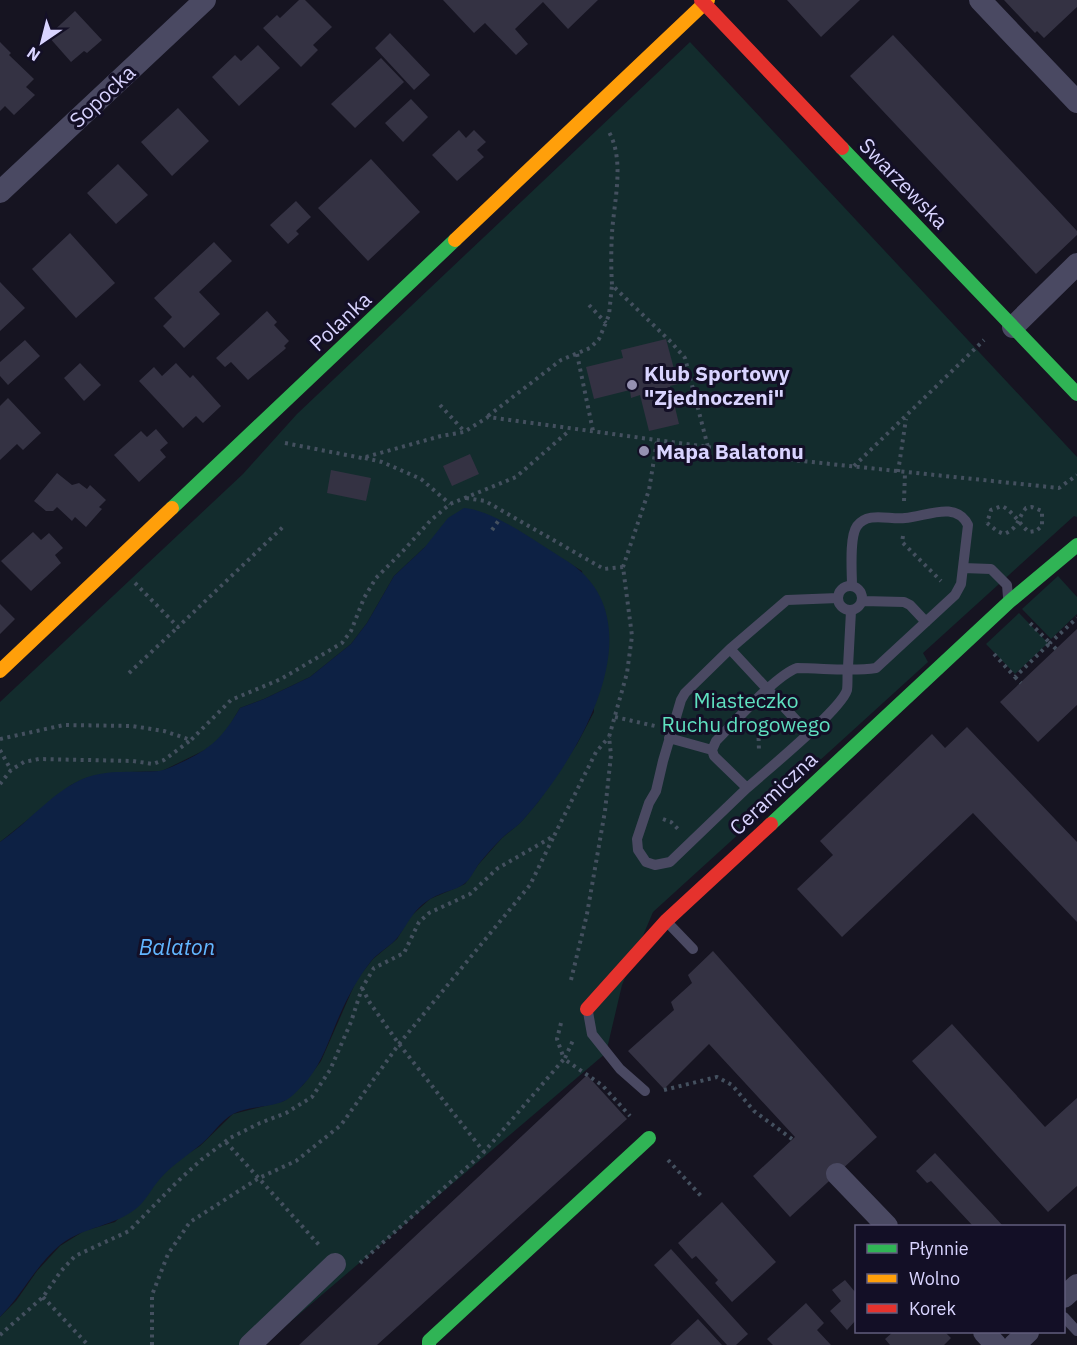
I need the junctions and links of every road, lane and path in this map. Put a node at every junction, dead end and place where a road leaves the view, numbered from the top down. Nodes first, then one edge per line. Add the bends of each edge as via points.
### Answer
1 (204, 0) edge
2 (980, 0) edge
3 (704, 1) edge
4 (1077, 102) edge
5 (595, 107) junction
6 (0, 192) edge
7 (1077, 264) edge
8 (612, 285) junction
9 (589, 305) dead end
10 (606, 323) junction
11 (1012, 327) junction
12 (978, 346) dead end
13 (577, 354) junction
14 (1077, 394) edge
15 (440, 405) dead end
16 (488, 417) junction
17 (906, 418) junction
18 (571, 429) junction
19 (254, 431) junction
20 (593, 431) junction
21 (464, 432) junction
22 (657, 441) junction
23 (708, 447) junction
24 (362, 458) junction
25 (854, 467) junction
26 (898, 472) junction
27 (1077, 475) edge
28 (465, 498) junction
29 (450, 504) junction
30 (499, 520) dead end
31 (1018, 522) junction
32 (987, 523) junction
33 (285, 525) dead end
34 (968, 525) junction
35 (492, 531) dead end
36 (1077, 545) edge
37 (623, 567) junction
38 (963, 568) junction
39 (131, 579) dead end
40 (852, 586) junction
41 (838, 598) junction
42 (863, 601) junction
43 (1009, 602) junction
44 (851, 611) junction
45 (1077, 618) edge
46 (926, 622) junction
47 (178, 627) junction
48 (975, 634) junction
49 (1050, 643) junction
50 (730, 649) junction
51 (1056, 649) dead end
52 (848, 669) junction
53 (0, 671) edge
54 (129, 673) dead end
55 (1015, 677) junction
56 (1021, 682) dead end
57 (768, 690) junction
58 (746, 711) junction
59 (808, 734) junction
60 (609, 737) junction
61 (669, 738) junction
62 (0, 739) edge
63 (191, 740) junction
64 (0, 750) edge
65 (712, 750) junction
66 (769, 769) junction
67 (11, 770) junction
68 (0, 784) edge
69 (747, 788) junction
70 (645, 812) junction
71 (554, 836) junction
72 (691, 842) junction
73 (666, 921) junction
74 (693, 949) dead end
75 (571, 981) dead end
76 (362, 988) junction
77 (587, 1009) joint
78 (561, 1020) dead end
79 (399, 1044) junction
80 (564, 1059) junction
81 (645, 1091) joint
82 (631, 1117) dead end
83 (649, 1138) dead end
84 (792, 1139) dead end
85 (226, 1142) junction
86 (484, 1152) junction
87 (837, 1174) dead end
88 (259, 1178) junction
89 (885, 1225) edge
90 (335, 1264) junction
91 (43, 1297) junction
92 (1065, 1318) edge
93 (1077, 1331) edge
94 (985, 1333) edge
95 (1027, 1333) edge
96 (0, 1335) edge
97 (88, 1345) edge
98 (152, 1345) edge
99 (250, 1345) edge
100 (429, 1345) edge
101 (996, 1345) edge
102 (1014, 1345) edge

1 - 6 street, Sopocka
2 - 4 street
3 - 5 street, Polanka
3 - 11 street, Swarzewska
5 - 8 path via 614,142 617,164
5 - 19 street, Polanka
7 - 11 street
8 - 10 path
8 - 23 path via 684,358
9 - 10 path
10 - 13 path via 590,348
11 - 14 street, Swarzewska
12 - 17 path
13 - 16 path via 561,360
13 - 20 path
15 - 21 path
16 - 18 path
16 - 21 path
17 - 25 path
17 - 26 path
18 - 20 path
18 - 28 path via 516,477
19 - 24 path via 273,440
19 - 53 street, Polanka
20 - 22 path
21 - 24 path
22 - 23 path
22 - 37 path via 649,490
23 - 25 path
24 - 29 path via 421,479
25 - 26 path
26 - 27 path via 1059,488
28 - 29 path
28 - 37 path via 485,501 604,569
29 - 63 path via 376,578 342,644 282,679 231,700
30 - 35 path
31 - 31 path via 1026,508 1042,511 1042,526 1036,531 1029,532
31 - 32 path via 1013,531 1004,534
31 - 32 path via 1002,506 992,510
32 - 34 path
33 - 47 path
34 - 38 lane
34 - 40 lane via 960,514 936,511 903,519 865,519 855,529
36 - 43 street, Ceramiczna
37 - 60 path via 632,636 627,673
38 - 43 lane via 991,569 1007,585
38 - 46 lane via 955,595
39 - 47 path
40 - 41 lane via 841,590
40 - 42 lane via 859,590
41 - 44 lane via 840,606
41 - 50 lane via 787,600
42 - 44 lane
42 - 46 lane via 904,602
43 - 48 street, Ceramiczna
43 - 49 path
44 - 52 lane
45 - 49 path
46 - 52 lane via 876,668
47 - 54 path
48 - 55 path
48 - 73 street, Ceramiczna
49 - 51 path
49 - 55 path
50 - 57 lane
50 - 61 lane via 685,693
52 - 57 lane via 797,668
52 - 59 lane via 841,701
55 - 56 path
57 - 58 lane
57 - 59 lane
58 - 65 lane
58 - 66 path via 759,724 759,760
59 - 66 lane
60 - 71 path via 596,752
60 - 75 path via 605,811
61 - 65 lane
61 - 70 lane via 656,791
62 - 63 path via 64,725 132,726 164,730
63 - 67 path via 153,764 39,759
64 - 67 path
65 - 69 lane
66 - 69 lane
67 - 68 path
69 - 72 lane
70 - 72 path via 671,822
70 - 72 lane via 638,850 646,862 670,862
71 - 76 path via 498,868 470,894 429,913 419,922 404,952 374,968
71 - 79 path via 530,885
73 - 74 lane
73 - 77 street, Ceramiczna
76 - 79 path
76 - 85 path via 330,1070 312,1096
77 - 81 lane via 592,1034 620,1069
78 - 80 path via 557,1039
79 - 86 path
79 - 88 path via 341,1125 296,1161
80 - 82 path via 602,1085
80 - 86 path
81 - 84 path via 672,1089 717,1077 732,1084 754,1111
83 - 100 street
85 - 88 path
85 - 91 path via 177,1182 129,1231 75,1256
86 - 90 path via 346,1276
87 - 89 street
88 - 90 path
88 - 98 path via 190,1222 168,1254 152,1295
90 - 99 street
91 - 96 path
91 - 97 path
92 - 93 lane
94 - 101 street
95 - 102 street

